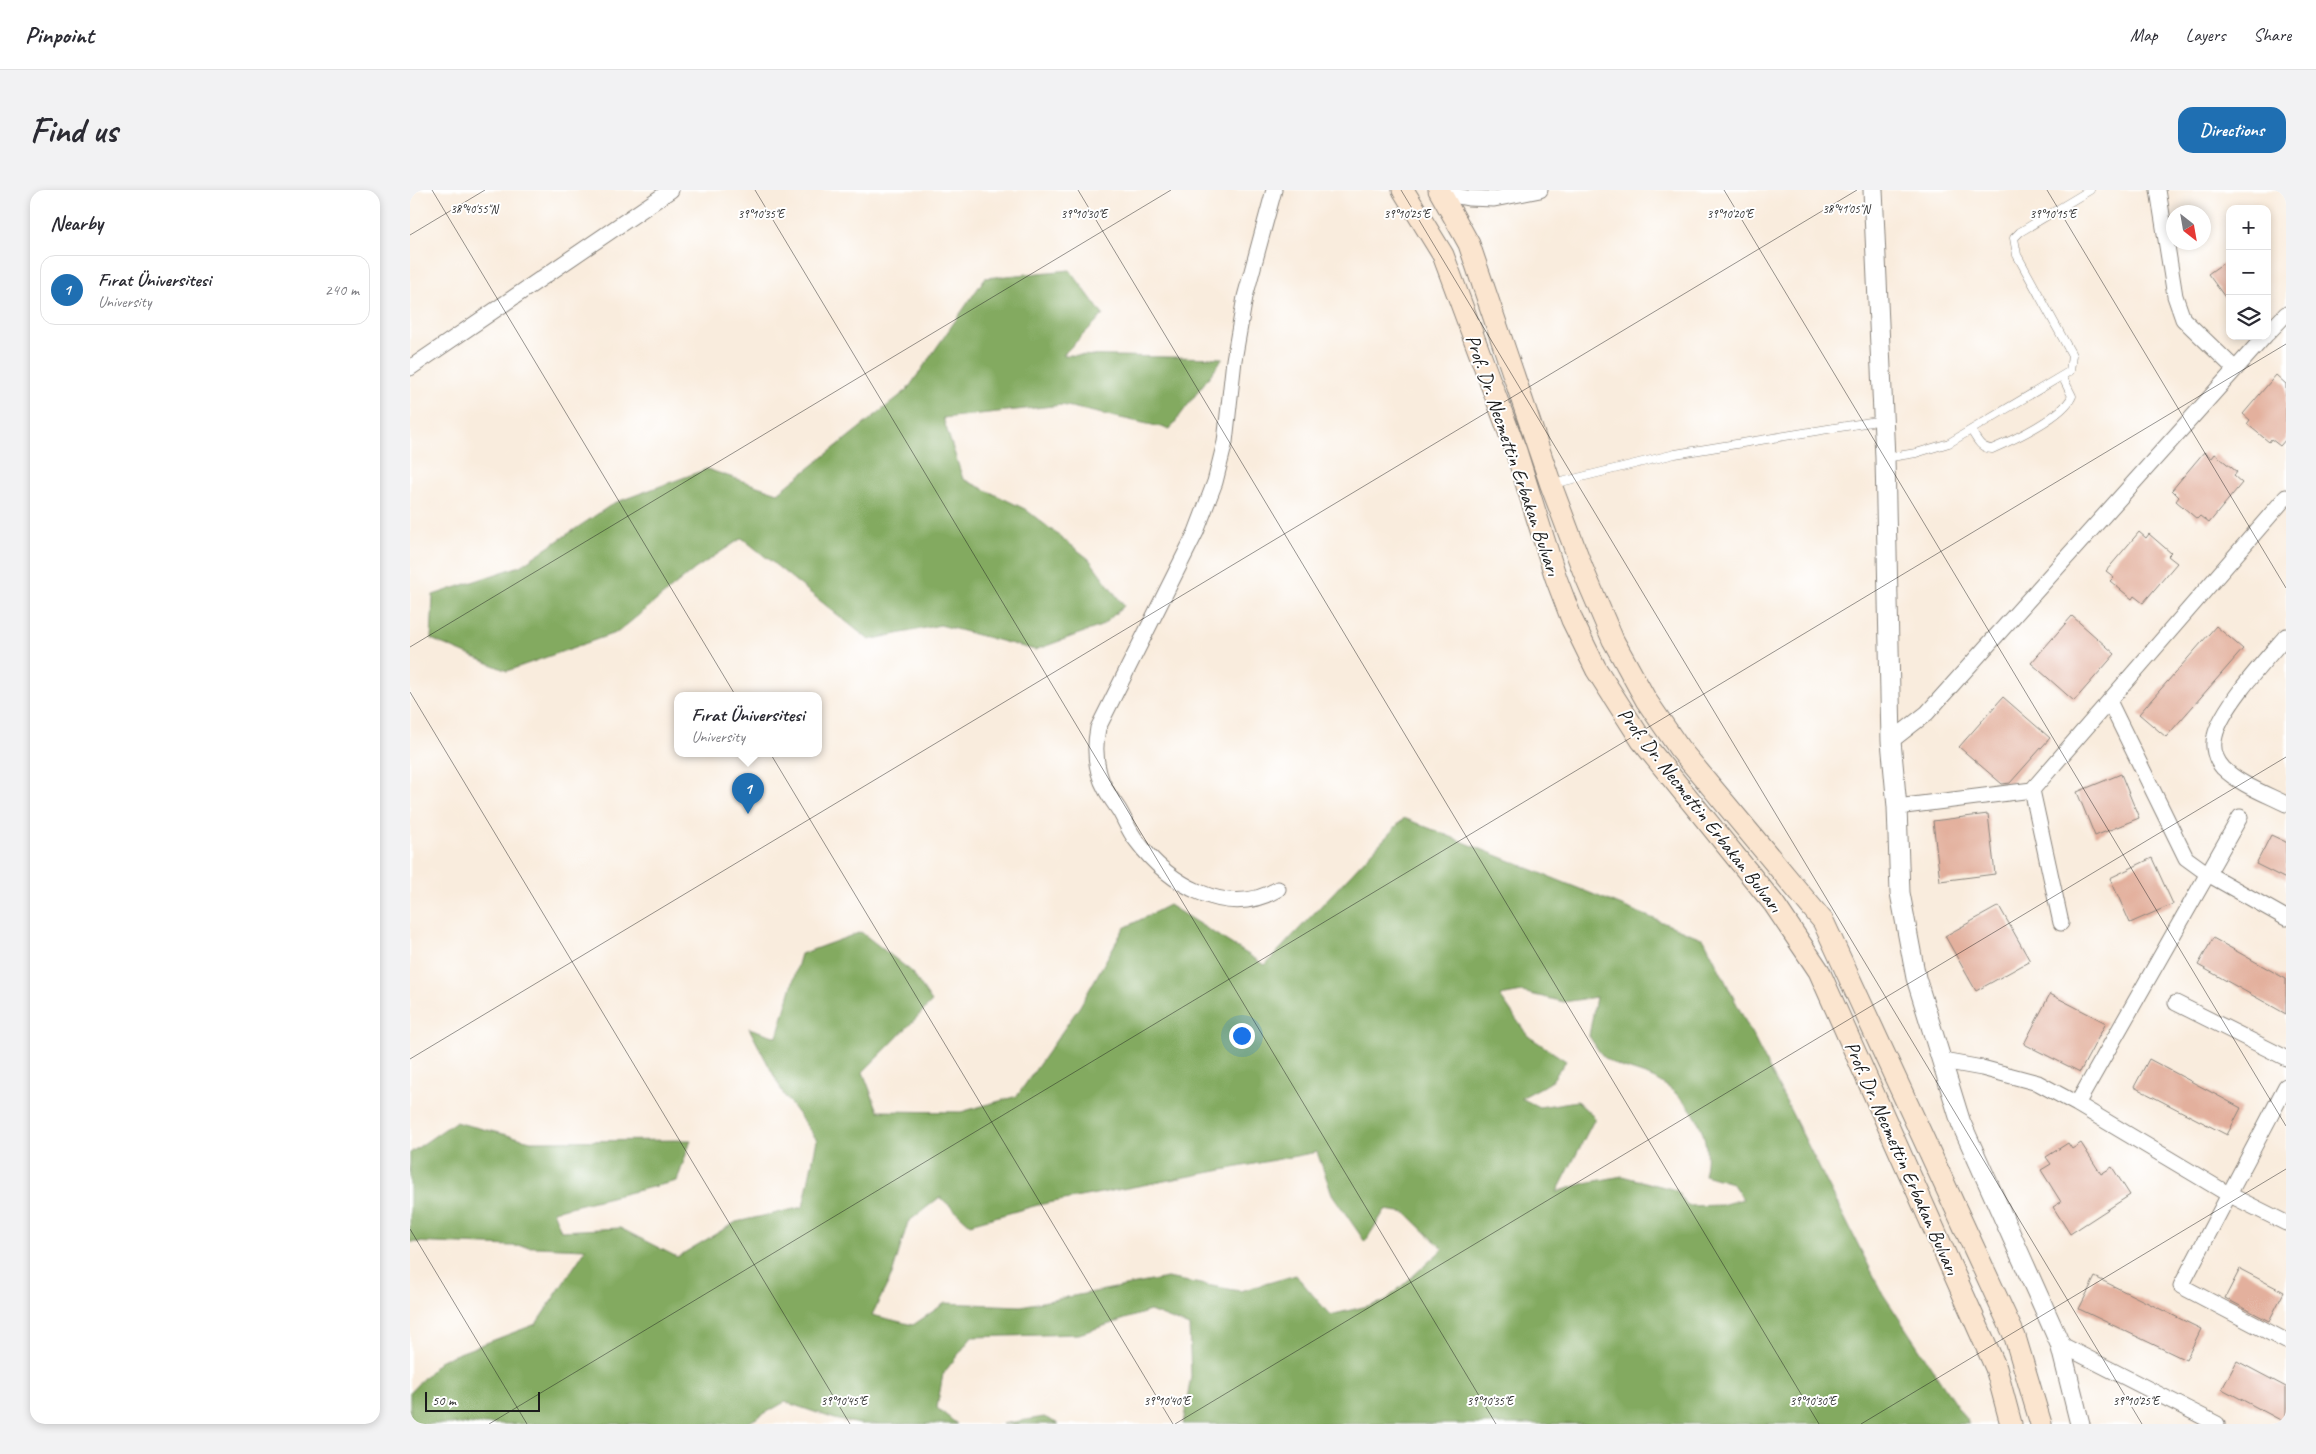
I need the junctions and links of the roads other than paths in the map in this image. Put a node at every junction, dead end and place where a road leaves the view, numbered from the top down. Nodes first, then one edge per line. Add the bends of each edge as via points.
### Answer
1 (671, 190) edge
2 (1274, 190) edge
3 (1403, 190) edge
4 (1540, 190) edge
5 (1873, 190) edge
6 (2090, 190) edge
7 (2158, 190) edge
8 (1440, 191) edge
9 (2286, 314) edge
10 (2271, 330) edge
11 (2261, 340) edge
12 (410, 368) edge
13 (2235, 369) junction
14 (2062, 376) junction
15 (1883, 420) junction
16 (1971, 430) junction
17 (1885, 458) junction
18 (1551, 485) junction
19 (2286, 497) edge
20 (2286, 636) edge
21 (2110, 701) junction
22 (1892, 741) junction
23 (2032, 790) junction
24 (2286, 804) edge
25 (1897, 806) junction
26 (2240, 817) dead end
27 (2208, 874) junction
28 (1278, 889) dead end
29 (2286, 918) edge
30 (2061, 923) dead end
31 (2176, 1003) dead end
32 (2286, 1058) edge
33 (1943, 1061) junction
34 (2286, 1086) edge
35 (2077, 1104) junction
36 (2228, 1194) junction
37 (2286, 1223) edge
38 (2286, 1341) edge
39 (2060, 1344) junction
40 (2011, 1424) edge
41 (2041, 1424) edge
42 (2080, 1424) edge
43 (2218, 1424) edge

1 - 12 street
2 - 28 street via 1245,297 1225,442 1215,482 1196,532 1098,728 1096,749 1104,787 1126,825 1147,853 1174,877 1207,895 1234,902 1257,899
3 - 40 main road, Prof. Dr. Necmettin Erbakan Bulvarı via 1443,255 1516,451 1556,578 1596,669 1642,741 1774,904 1819,971 1996,1368
4 - 8 street via 1494,199 1468,198
5 - 15 street
6 - 14 lane via 2014,238 2017,255 2072,355 2070,371
7 - 13 street via 2175,296 2183,319
8 - 18 main road, Prof. Dr. Necmettin Erbakan Bulvarı via 1469,244
9 - 10 street
11 - 13 street
13 - 22 street via 1927,713
14 - 16 lane
14 - 16 lane via 2072,396 2070,403 2057,414 1992,449 1978,443
15 - 17 street
15 - 18 lane via 1675,454
16 - 17 lane via 1937,448
17 - 22 street
18 - 41 main road, Prof. Dr. Necmettin Erbakan Bulvarı via 1613,640 1646,700 1678,748 1823,921 2015,1337
19 - 21 street
20 - 24 street via 2223,717 2215,735 2214,749 2216,758 2232,776
21 - 23 street
21 - 27 street via 2186,858
22 - 25 street
23 - 25 street
23 - 30 street
25 - 33 street via 1900,893 1916,978
26 - 27 street
27 - 29 street
27 - 35 street
31 - 32 street
33 - 35 street via 2038,1083
33 - 39 street via 1961,1123
34 - 36 street
35 - 36 street
36 - 37 street
36 - 38 street via 2181,1286
39 - 42 street
39 - 43 street

